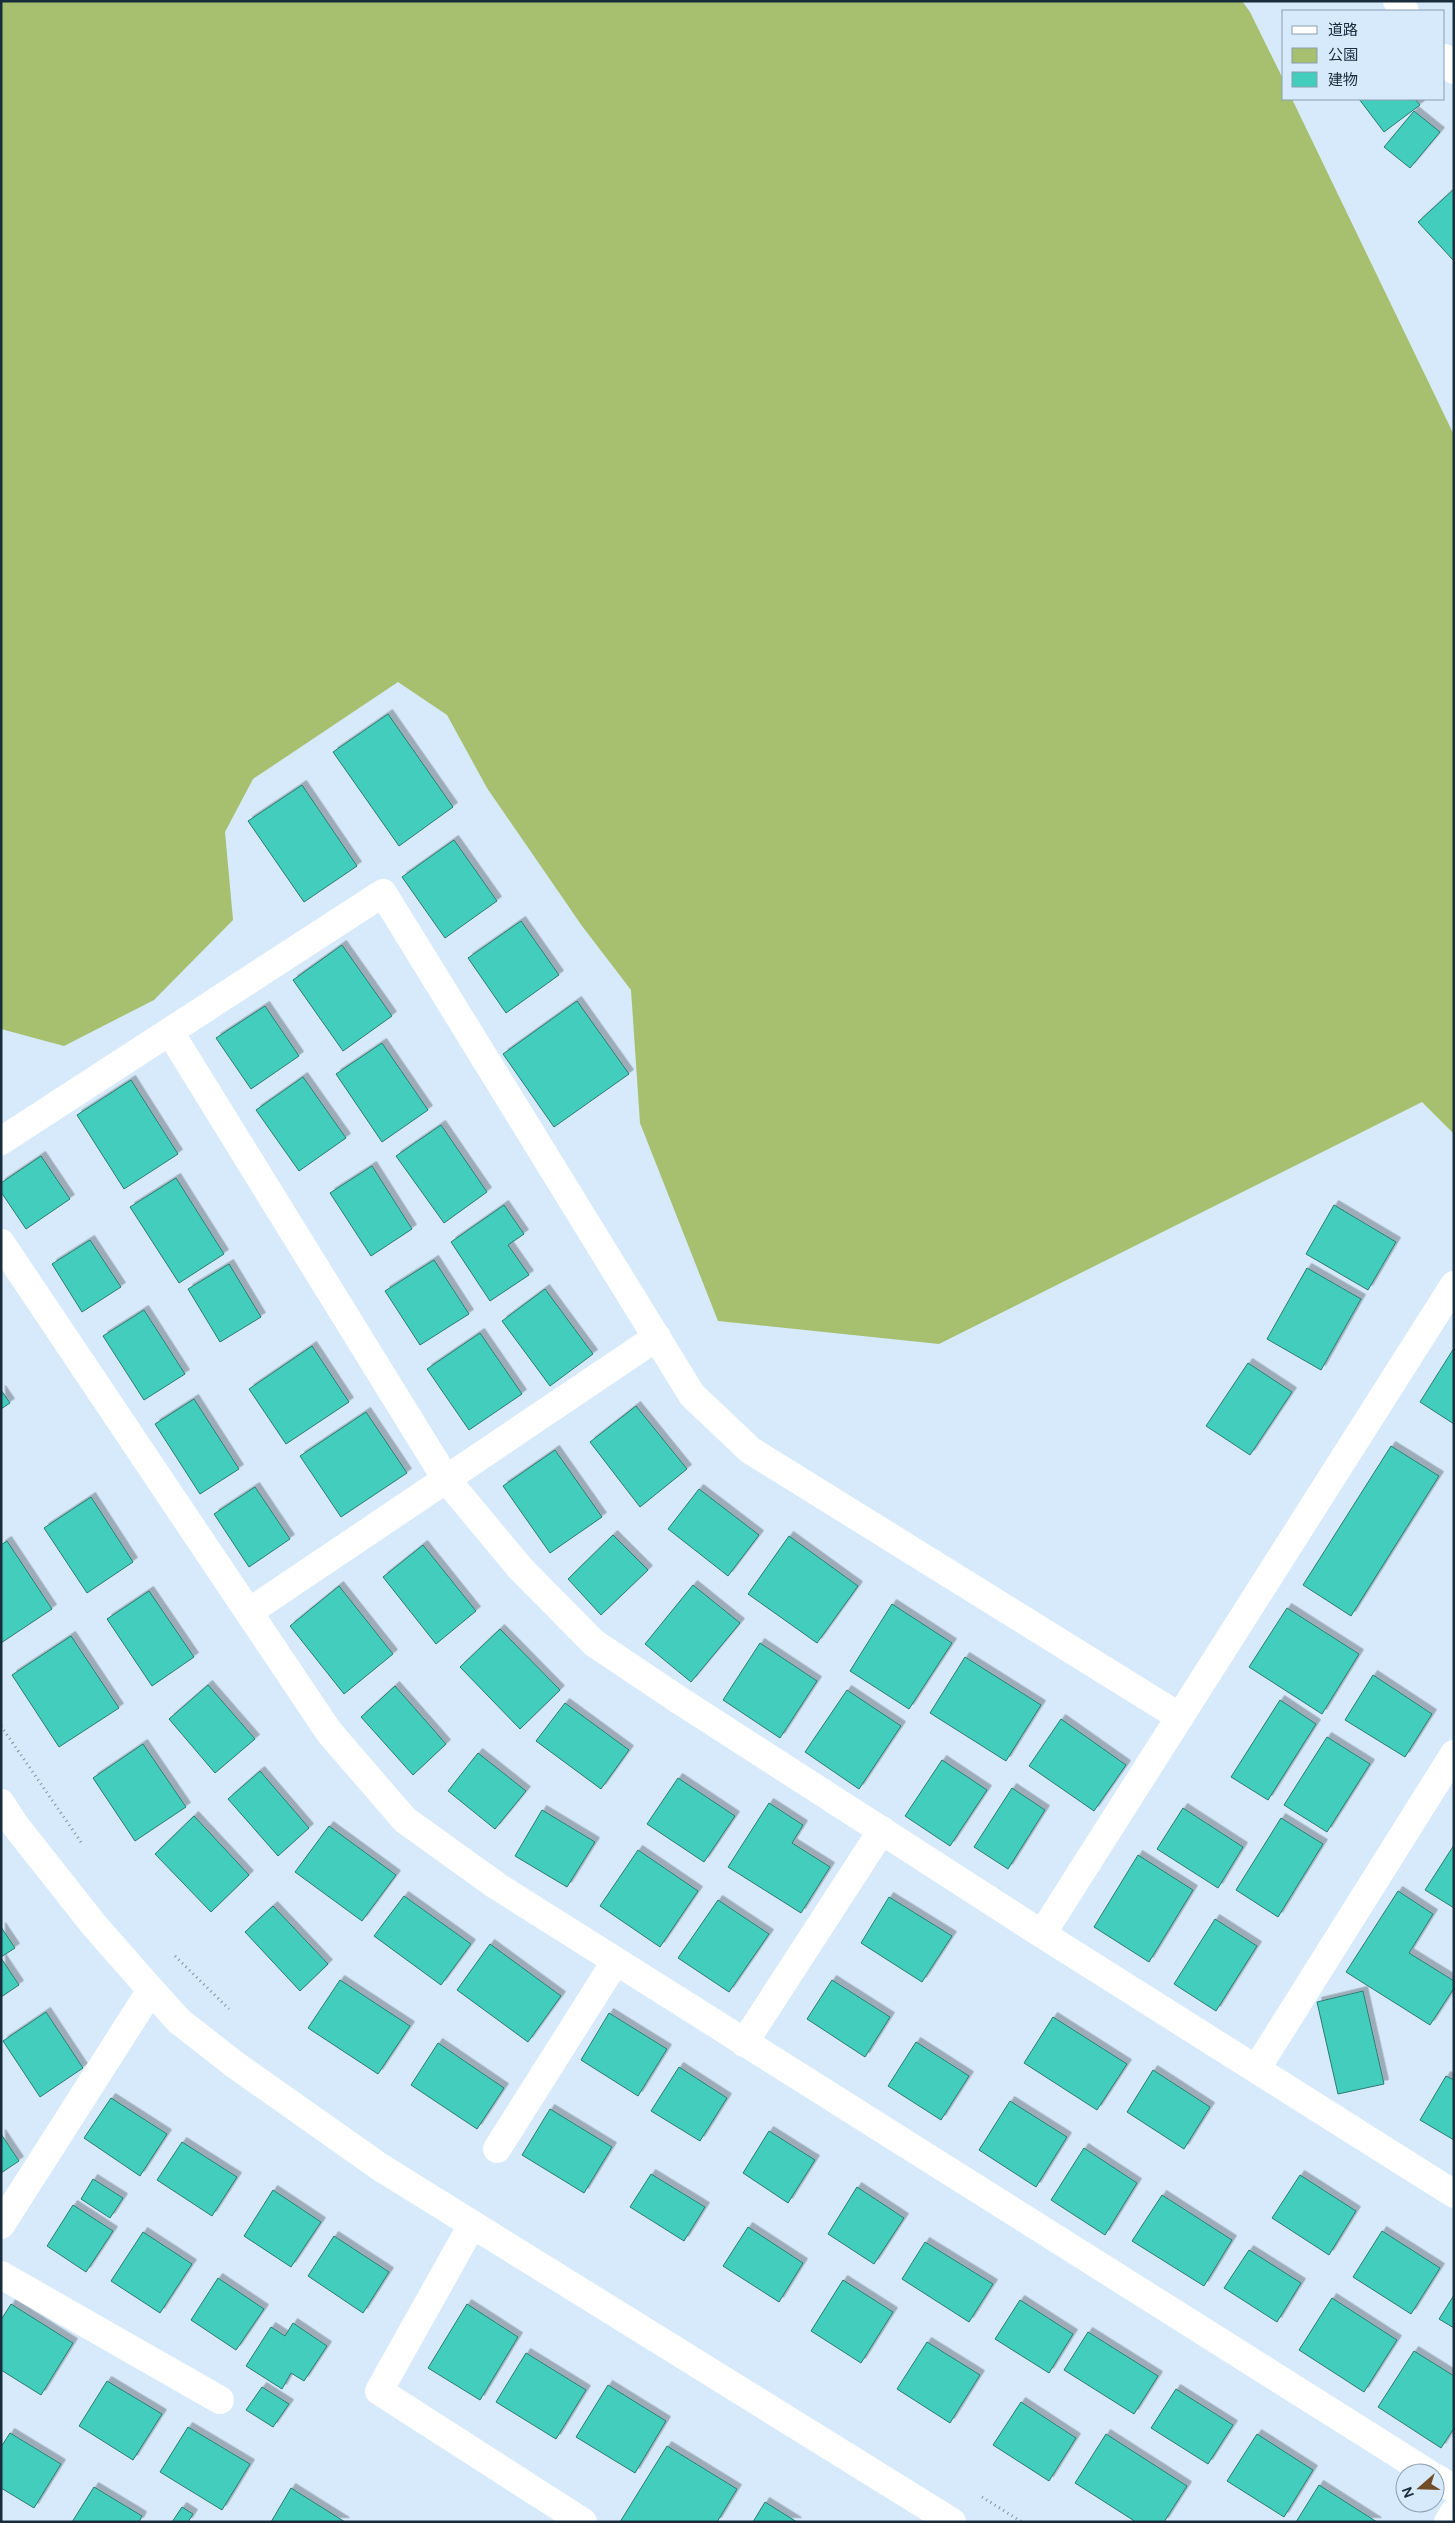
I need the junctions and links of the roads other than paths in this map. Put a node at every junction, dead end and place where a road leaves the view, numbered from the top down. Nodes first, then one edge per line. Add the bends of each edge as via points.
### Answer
1 (1445, 59) edge
2 (1454, 70) edge
3 (170, 1032) junction
4 (1, 1141) edge
5 (1, 1243) edge
6 (1454, 1285) edge
7 (657, 1337) junction
8 (446, 1479) junction
9 (249, 1612) junction
10 (1180, 1717) junction
11 (1454, 1754) edge
12 (1, 1803) edge
13 (882, 1830) junction
14 (1042, 1934) junction
15 (615, 1962) junction
16 (151, 1990) junction
17 (744, 2043) junction
18 (1257, 2068) junction
19 (497, 2149) dead end
20 (1454, 2194) edge
21 (472, 2224) junction
22 (1, 2225) edge
23 (1, 2275) edge
24 (220, 2400) dead end
25 (1412, 2463) edge
26 (1454, 2512) edge
27 (583, 2522) edge
28 (952, 2522) edge
29 (1448, 2522) edge

1 - 2 street
3 - 4 street
3 - 7 street via 383,893
3 - 8 street
5 - 9 street
6 - 10 street
7 - 8 street
7 - 10 street via 692,1395 750,1450
8 - 9 street
8 - 13 street via 520,1568 594,1643
9 - 15 street via 329,1732 406,1820 496,1886
10 - 14 street
11 - 18 street
12 - 16 street via 94,1925
13 - 14 street
13 - 17 street
14 - 18 street
15 - 17 street
15 - 19 street
16 - 21 street via 179,2021 234,2064 380,2167
16 - 22 street
17 - 25 street
18 - 20 street
21 - 27 street via 379,2391
21 - 28 street
23 - 24 street
26 - 29 street

